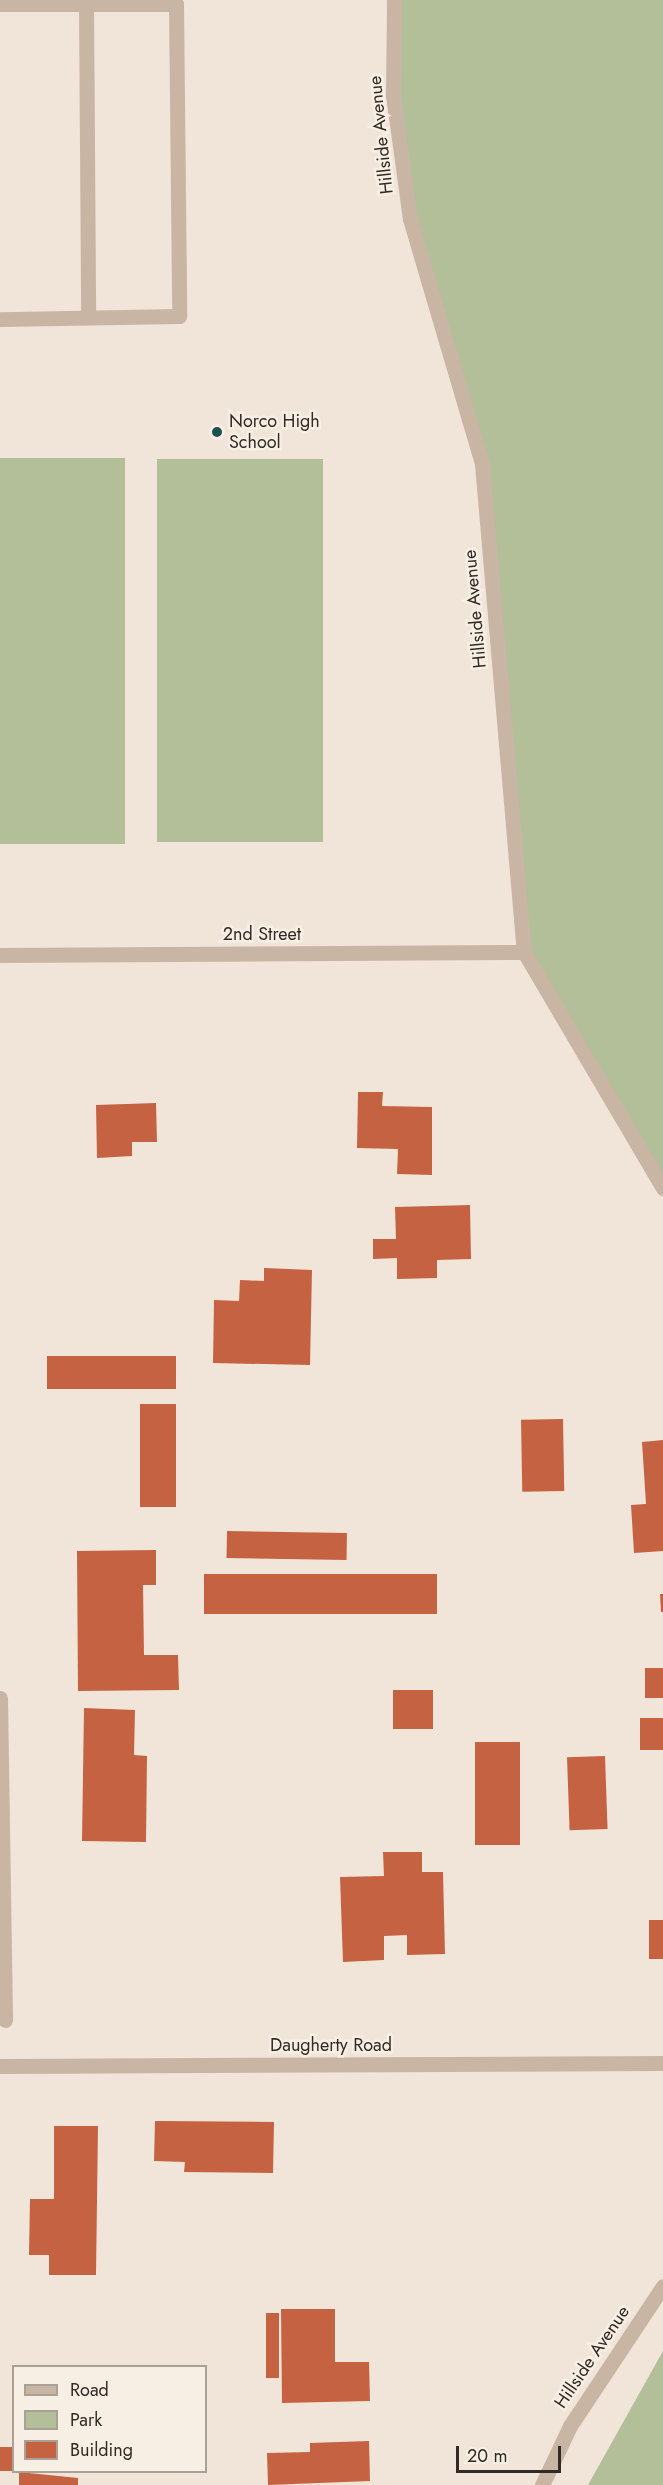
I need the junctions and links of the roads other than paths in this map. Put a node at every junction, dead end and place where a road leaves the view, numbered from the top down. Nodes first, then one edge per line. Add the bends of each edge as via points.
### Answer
1 (394, 0) edge
2 (0, 4) edge
3 (86, 4) junction
4 (88, 317) junction
5 (0, 319) edge
6 (524, 952) junction
7 (0, 955) edge
8 (663, 1188) edge
9 (0, 1698) edge
10 (4, 2020) dead end
11 (663, 2063) edge
12 (0, 2066) edge
13 (663, 2286) edge
14 (542, 2485) edge

1 - 6 street, Hillside Avenue via 393,95 410,219 482,464
2 - 3 street
3 - 4 street
3 - 4 street via 176,4 179,316
4 - 5 street
6 - 7 street, 2nd Street
6 - 8 street, Hillside Avenue
9 - 10 street
11 - 12 street, Daugherty Road
13 - 14 street, Hillside Avenue via 570,2426

